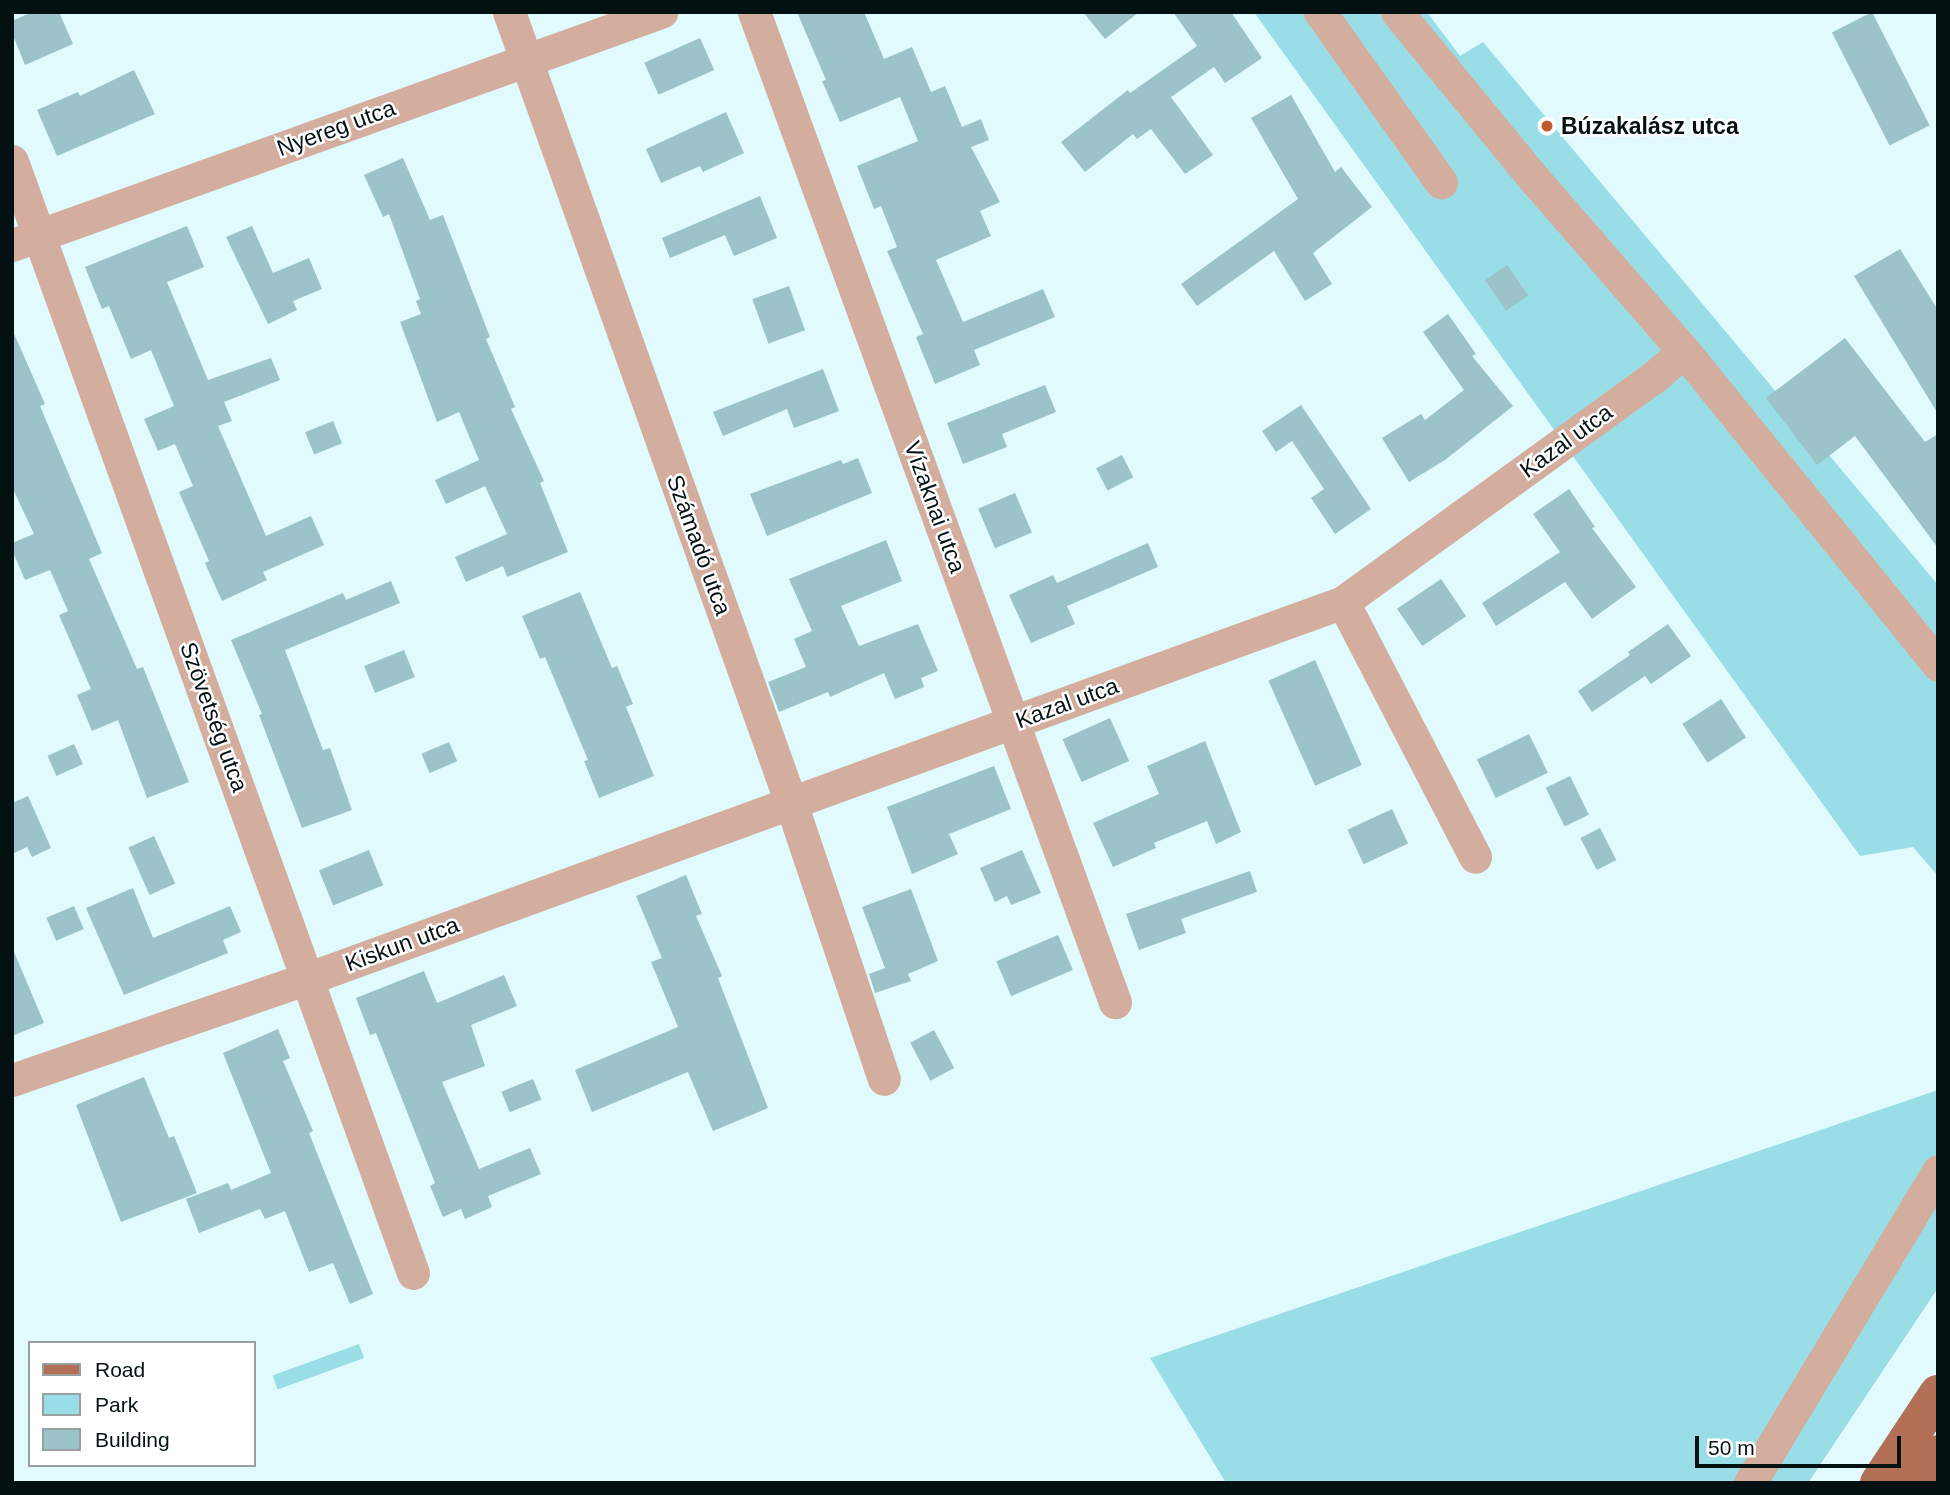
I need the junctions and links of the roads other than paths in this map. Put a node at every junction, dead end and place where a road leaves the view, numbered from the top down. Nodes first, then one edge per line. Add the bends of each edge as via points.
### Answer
1 (509, 12) edge
2 (662, 12) edge
3 (754, 12) edge
4 (1320, 12) edge
5 (1397, 12) edge
6 (527, 58) junction
7 (12, 161) edge
8 (1441, 182) dead end
9 (26, 240) edge
10 (1684, 351) junction
11 (1343, 602) junction
12 (1938, 665) edge
13 (1014, 722) junction
14 (791, 803) junction
15 (1475, 858) dead end
16 (309, 978) junction
17 (1115, 1002) dead end
18 (884, 1079) dead end
19 (12, 1080) edge
20 (1938, 1171) edge
21 (413, 1273) dead end
22 (1938, 1394) edge
23 (1938, 1454) edge
24 (1750, 1483) edge
25 (1879, 1483) edge
26 (1918, 1483) edge

1 - 6 street, Számadó utca
2 - 6 street, Nyereg utca
3 - 13 street, Vízaknai utca
4 - 8 street
5 - 10 street
6 - 9 street, Nyereg utca
6 - 14 street, Számadó utca
7 - 9 street, Szövetség utca
9 - 16 street, Szövetség utca
10 - 11 street, Kazal utca
10 - 12 street
11 - 13 street, Kazal utca
11 - 15 street
13 - 14 street, Kazal utca
13 - 17 street, Vízaknai utca
14 - 16 street, Kiskun utca
14 - 18 street, Számadó utca
16 - 19 street, Kiskun utca
16 - 21 street, Szövetség utca
20 - 24 street
22 - 25 main road
23 - 26 main road

